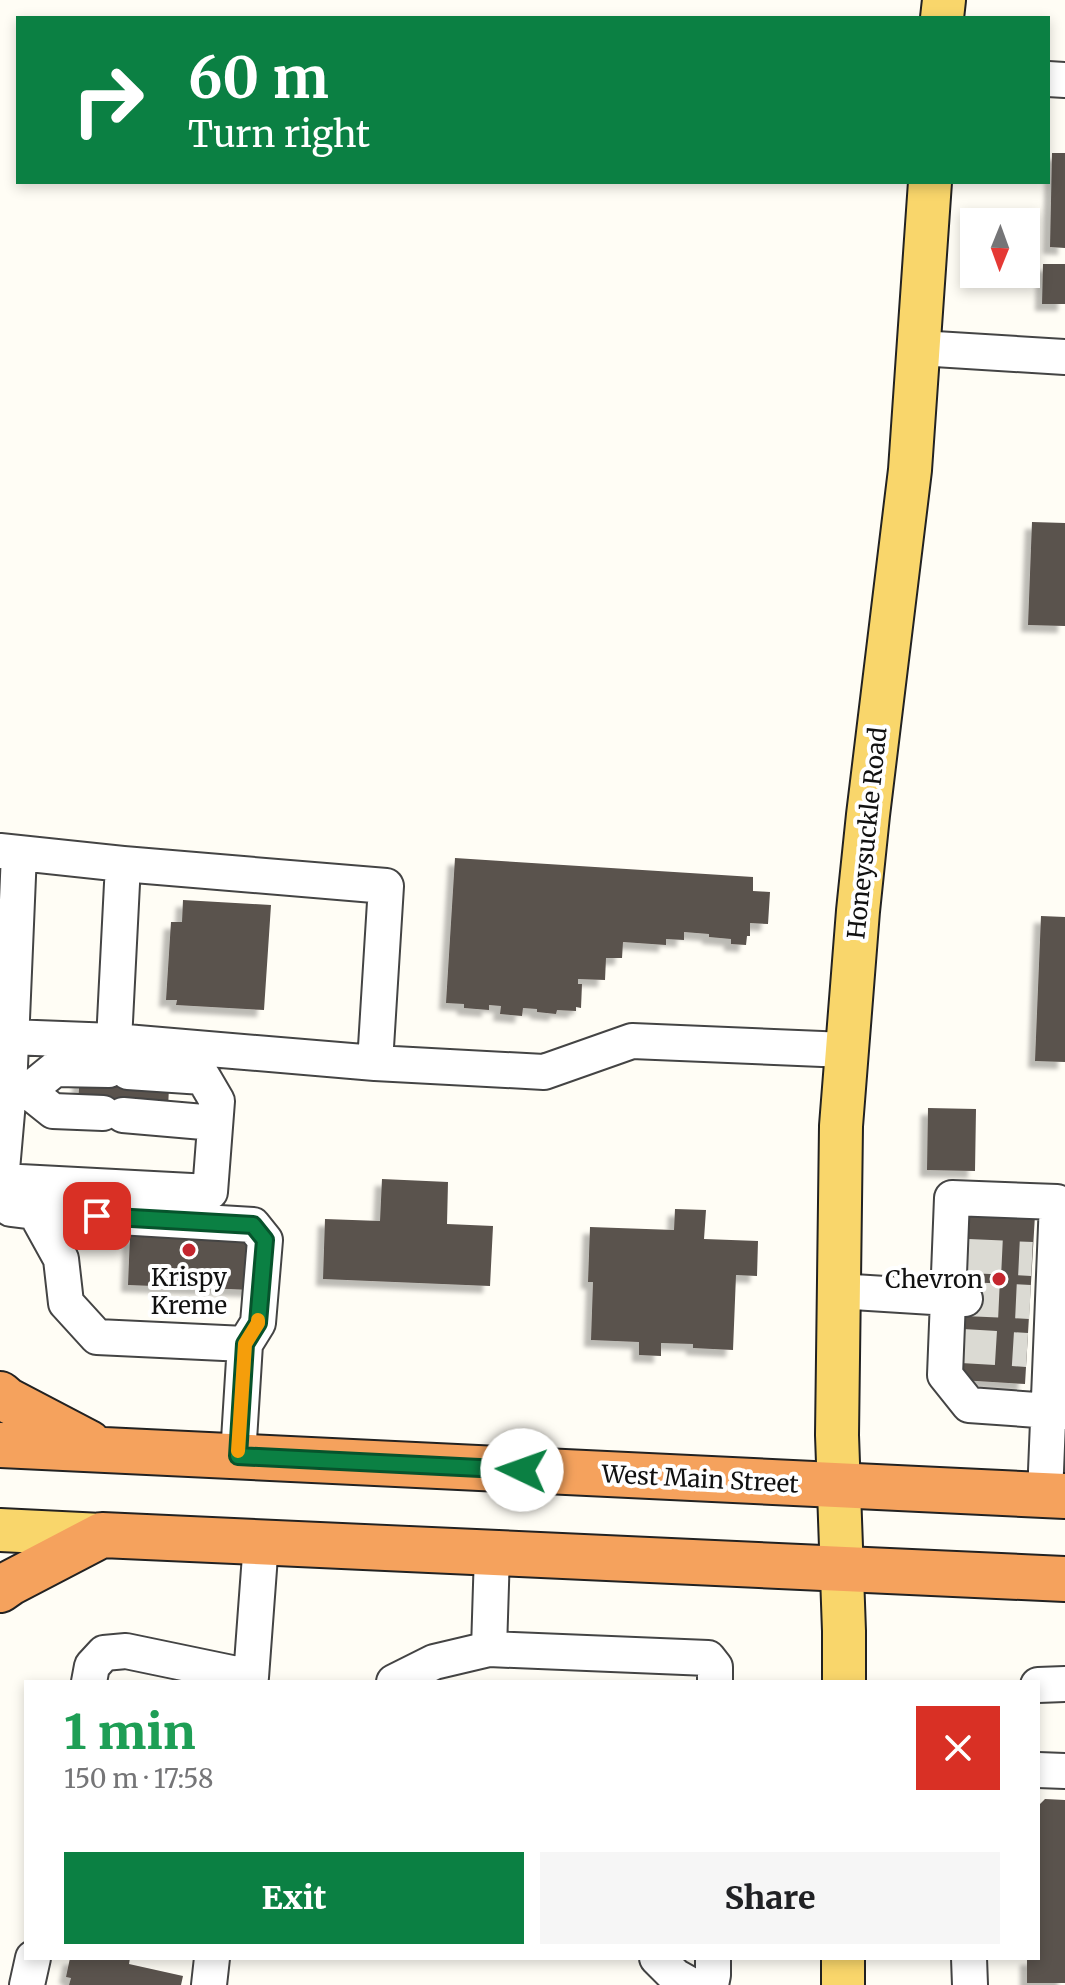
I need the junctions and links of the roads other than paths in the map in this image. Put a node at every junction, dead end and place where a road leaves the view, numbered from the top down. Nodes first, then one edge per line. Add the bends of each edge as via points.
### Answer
1 (930, 184) edge
2 (919, 348) junction
3 (1065, 357) edge
4 (9, 852) edge
5 (123, 864) junction
6 (10, 1037) junction
7 (846, 1050) junction
8 (221, 1051) junction
9 (117, 1061) junction
10 (375, 1063) junction
11 (18, 1091) junction
12 (216, 1112) junction
13 (1, 1181) edge
14 (35, 1212) junction
15 (837, 1291) junction
16 (957, 1298) junction
17 (245, 1344) junction
18 (0, 1394) edge
19 (1056, 1411) edge
20 (0, 1445) edge
21 (102, 1449) junction
22 (238, 1456) junction
23 (839, 1486) junction
24 (1055, 1495) edge
25 (0, 1530) edge
26 (102, 1535) junction
27 (261, 1542) junction
28 (492, 1553) junction
29 (842, 1570) junction
30 (1065, 1579) edge
31 (0, 1590) edge
32 (489, 1649) junction
33 (250, 1679) edge
34 (89, 1680) edge
35 (398, 1680) edge
36 (715, 1680) edge
37 (844, 1680) edge
38 (1065, 1684) edge
39 (1040, 1685) edge
40 (1040, 1770) edge
41 (1065, 1771) edge
42 (33, 1960) edge
43 (212, 1960) edge
44 (659, 1960) edge
45 (713, 1960) edge
46 (843, 1960) edge
47 (969, 1960) edge
48 (27, 1985) edge
49 (209, 1985) edge
50 (691, 1985) edge
51 (711, 1985) edge
52 (843, 1985) edge
53 (970, 1985) edge

1 - 2 main road, Honeysuckle Road
2 - 3 lane
2 - 7 main road, Honeysuckle Road
4 - 5 lane
4 - 6 lane
5 - 9 lane
5 - 10 lane via 386,886
6 - 9 lane
6 - 11 lane
7 - 10 lane via 632,1041 544,1072
7 - 15 main road, Honeysuckle Road
8 - 9 lane
8 - 10 lane
8 - 12 lane
9 - 11 lane via 55,1069
9 - 12 lane via 203,1077
11 - 12 lane via 53,1111
11 - 13 lane
12 - 13 lane via 210,1192
13 - 14 lane via 11,1209
14 - 17 lane via 61,1259 66,1303 97,1337
14 - 17 lane via 253,1225 265,1240 258,1323
15 - 16 lane
15 - 23 main road, Honeysuckle Road
16 - 19 lane via 954,1346 945,1375 969,1405
16 - 19 lane via 959,1255 952,1198 1057,1202 1043,1260 1039,1351
17 - 22 lane
18 - 21 highway
19 - 24 lane
20 - 21 highway, West Main Street
21 - 22 highway, West Main Street
22 - 23 highway, West Main Street
23 - 24 highway, West Main Street
23 - 29 main road, Honeysuckle Road
25 - 26 main road
26 - 27 highway
26 - 31 highway
27 - 28 highway
27 - 33 lane
28 - 29 highway
28 - 32 lane
29 - 30 highway
29 - 37 main road, Honeysuckle Road
32 - 35 lane via 434,1662
32 - 36 lane via 708,1658
33 - 34 lane via 126,1651 104,1653 92,1666
38 - 39 lane
40 - 41 lane
42 - 48 lane
43 - 49 lane
44 - 50 lane
45 - 51 lane
46 - 52 main road
47 - 53 lane

